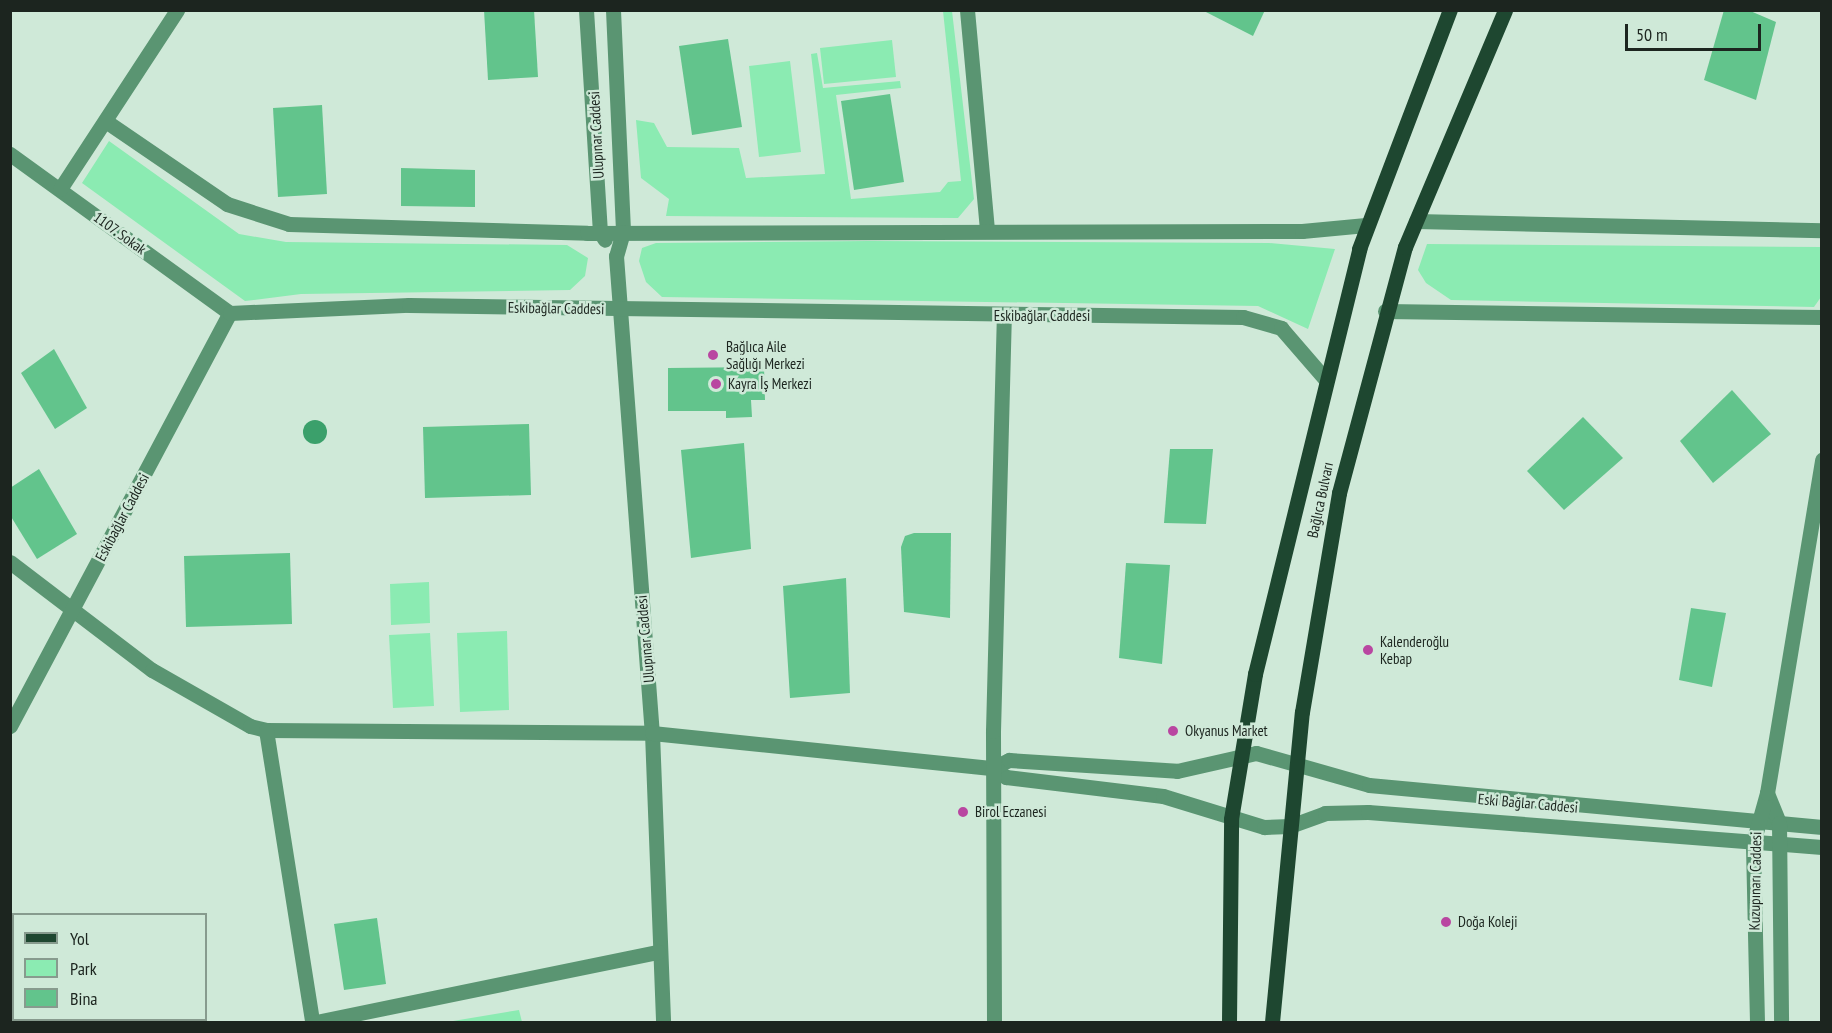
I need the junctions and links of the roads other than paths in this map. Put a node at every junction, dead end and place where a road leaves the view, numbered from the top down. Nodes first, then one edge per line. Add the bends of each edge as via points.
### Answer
1 (177, 10) edge
2 (586, 10) edge
3 (613, 10) edge
4 (968, 10) edge
5 (1450, 10) edge
6 (1506, 10) edge
7 (107, 122) junction
8 (10, 154) edge
9 (60, 189) junction
10 (1416, 221) junction
11 (1366, 225) junction
12 (987, 229) junction
13 (1821, 230) edge
14 (600, 232) junction
15 (624, 232) junction
16 (616, 256) junction
17 (619, 310) junction
18 (1384, 311) junction
19 (230, 313) junction
20 (1004, 315) junction
21 (1821, 317) edge
22 (1325, 380) junction
23 (1821, 460) edge
24 (10, 562) edge
25 (74, 607) junction
26 (10, 726) edge
27 (266, 730) junction
28 (652, 733) junction
29 (1239, 754) junction
30 (1297, 763) junction
31 (993, 768) junction
32 (1767, 793) junction
33 (1231, 819) junction
34 (1756, 821) junction
35 (1779, 823) junction
36 (1290, 826) junction
37 (1821, 827) edge
38 (1753, 843) junction
39 (1777, 844) junction
40 (1821, 847) edge
41 (658, 952) junction
42 (314, 1023) edge
43 (663, 1023) edge
44 (994, 1023) edge
45 (1229, 1023) edge
46 (1272, 1023) edge
47 (1757, 1023) edge
48 (1781, 1023) edge

1 - 7 street
2 - 14 street, Ulupınar Caddesi
3 - 15 street, Ulupınar Caddesi
4 - 12 street
5 - 11 main road, Bağlıca Bulvarı
6 - 10 main road, Bağlıca Bulvarı
7 - 9 street
7 - 14 street via 227,204 259,218 289,224
8 - 9 street, 1107. Sokak
9 - 19 street, 1107. Sokak
10 - 13 street
10 - 18 main road, Bağlıca Bulvarı
11 - 12 street via 1302,231
11 - 22 main road, Bağlıca Bulvarı
12 - 15 street
14 - 15 street
14 - 16 street
15 - 16 street, Ulupınar Caddesi
16 - 17 street, Ulupınar Caddesi
17 - 19 street, Eskibağlar Caddesi via 409,305
17 - 20 street, Eskibağlar Caddesi
17 - 28 street, Ulupınar Caddesi
18 - 21 street
18 - 30 main road, Bağlıca Bulvarı via 1316,606
19 - 25 street, Eskibağlar Caddesi
20 - 22 street, Eskibağlar Caddesi via 1243,317 1281,328
20 - 31 street
22 - 29 main road, Bağlıca Bulvarı
23 - 32 street
24 - 25 street
25 - 26 street, Eskibağlar Caddesi
25 - 27 street via 152,669 250,726
27 - 28 street
27 - 42 street
28 - 31 street
28 - 41 street, Ulupınar Caddesi
29 - 30 street, Eski Bağlar Caddesi
29 - 31 street via 1177,771 1009,760
29 - 33 main road, Bağlıca Bulvarı
30 - 34 street, Eski Bağlar Caddesi via 1340,779 1391,788
30 - 36 main road, Bağlıca Bulvarı
31 - 33 street via 1006,777 1163,796
31 - 44 street
32 - 34 street, Kuzupınarı Caddesi
32 - 35 street, Kuzupınarı Caddesi
33 - 36 street via 1264,828
33 - 45 main road, Bağlıca Bulvarı
34 - 35 street, Eski Bağlar Caddesi
34 - 38 street, Kuzupınarı Caddesi
35 - 37 street, Eski Bağlar Caddesi
35 - 39 street, Kuzupınarı Caddesi
36 - 38 street via 1325,813 1368,812
36 - 46 main road, Bağlıca Bulvarı
38 - 39 street
38 - 47 street, Kuzupınarı Caddesi
39 - 40 street
39 - 48 street, Kuzupınarı Caddesi
41 - 42 street
41 - 43 street, Ulupınar Caddesi

